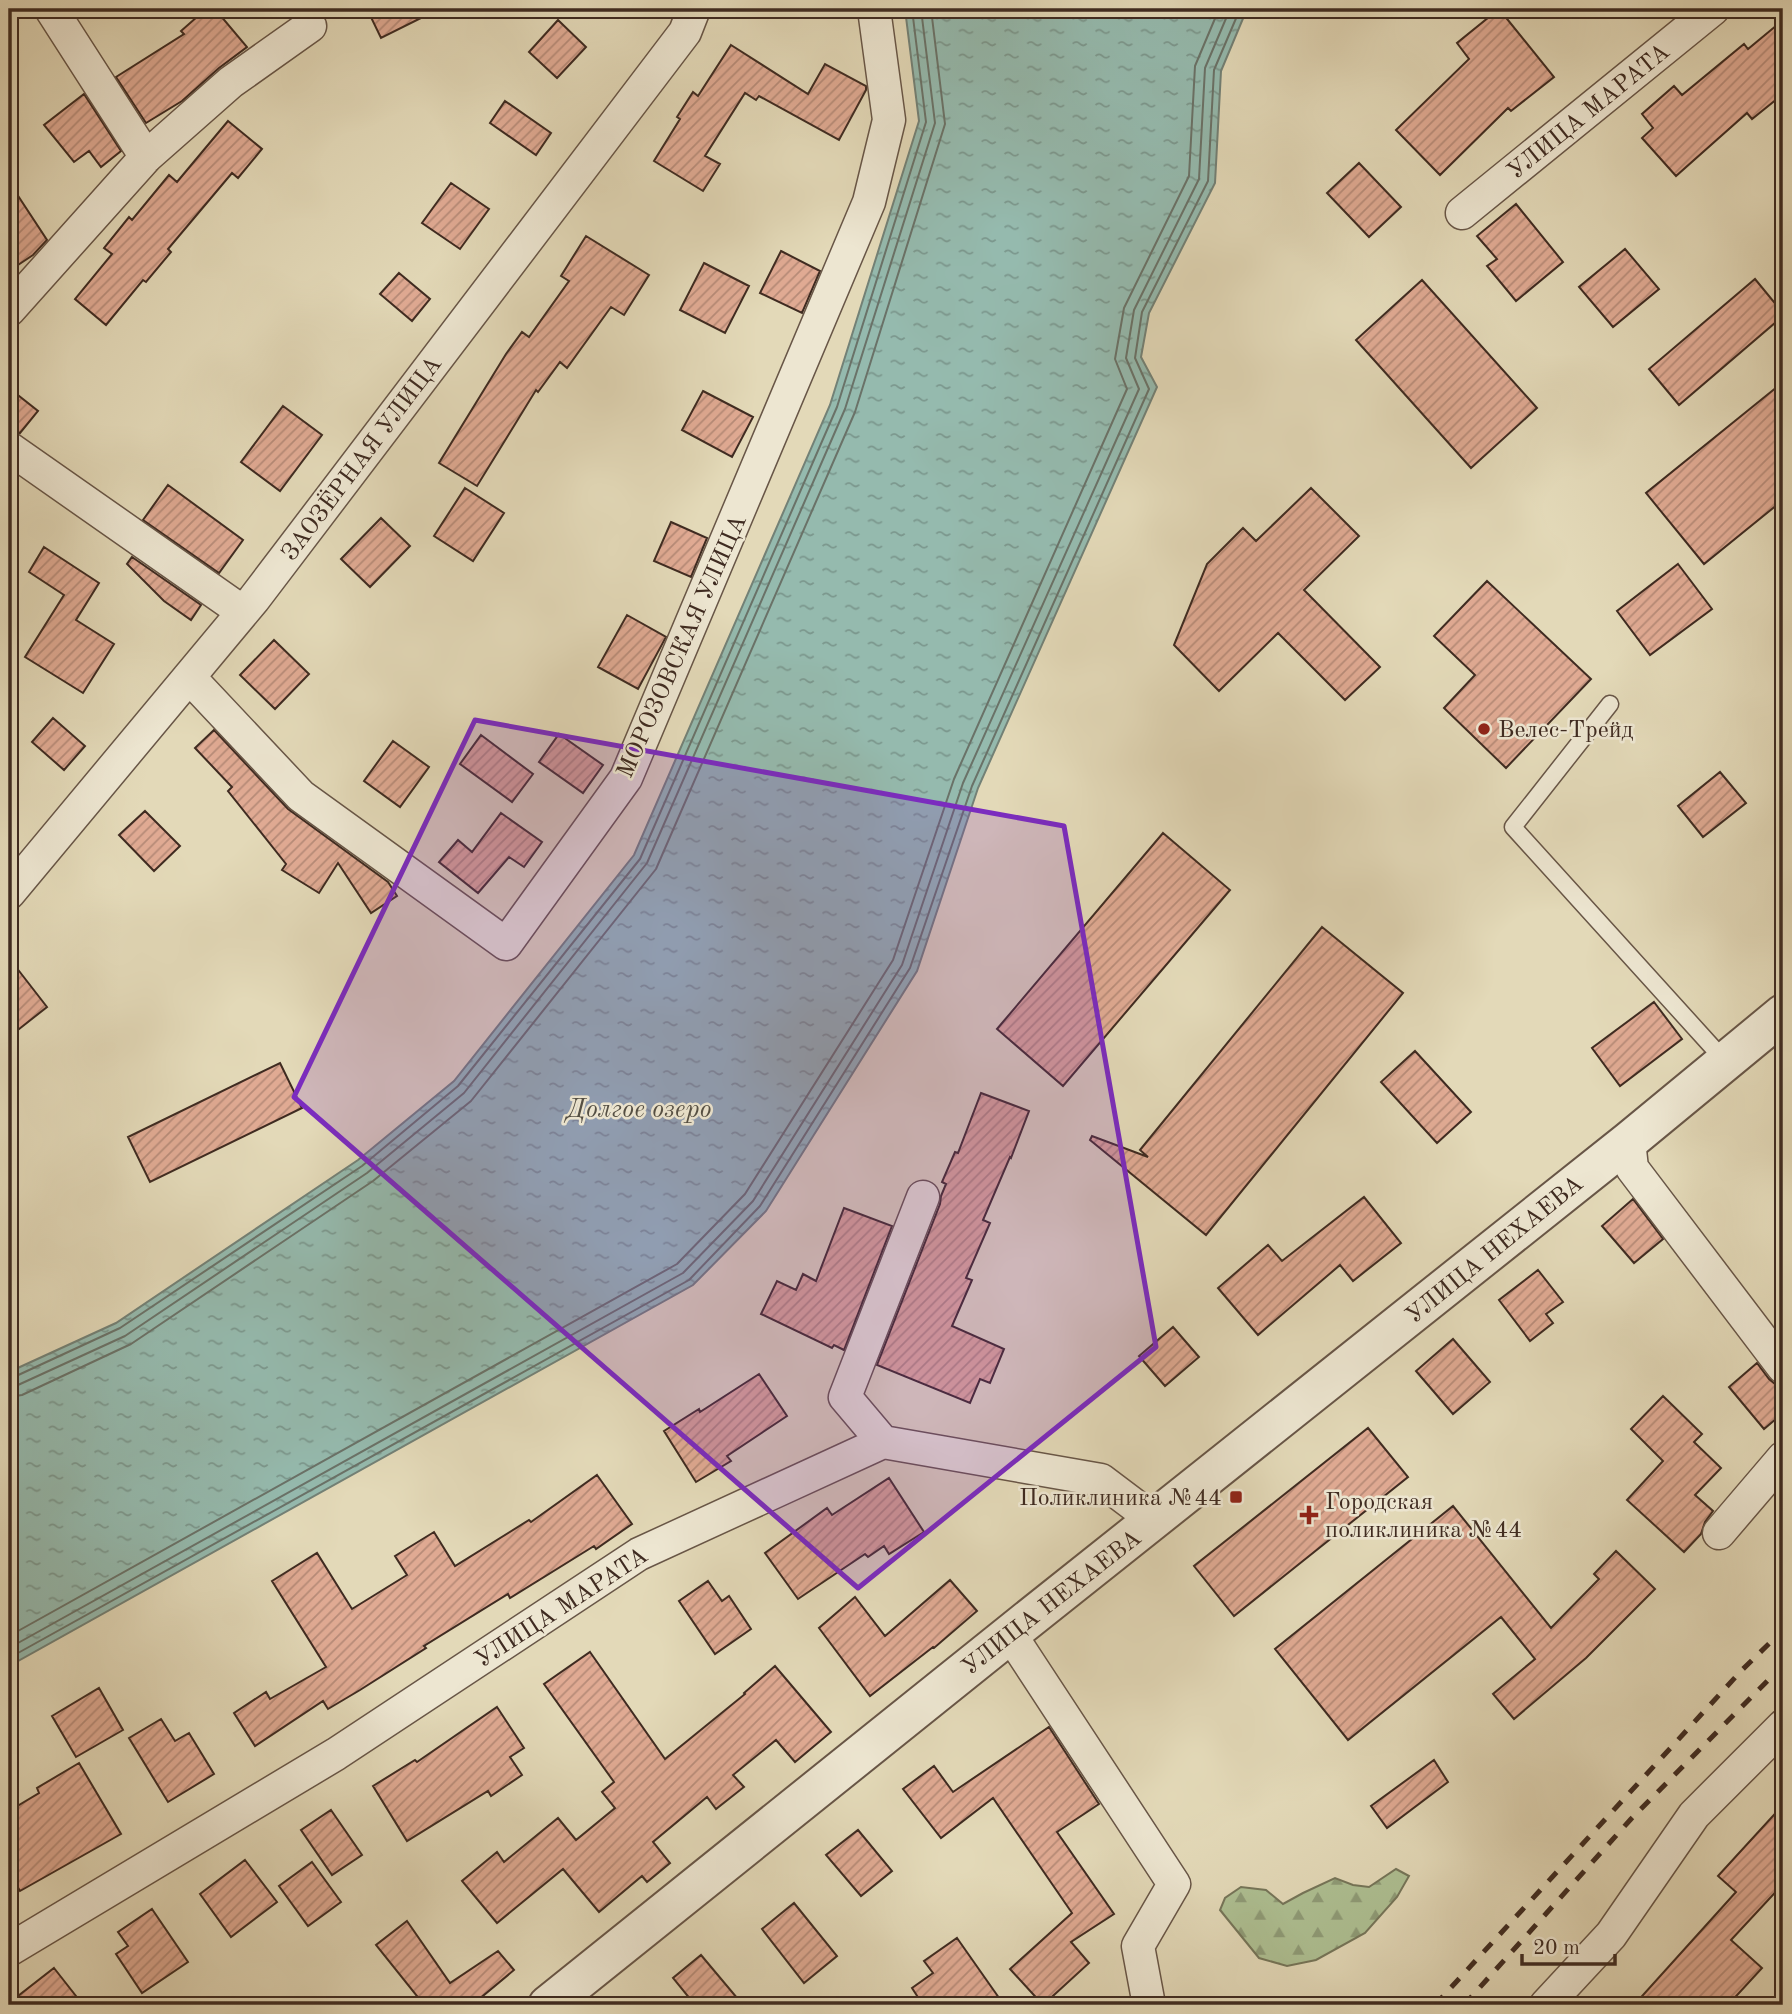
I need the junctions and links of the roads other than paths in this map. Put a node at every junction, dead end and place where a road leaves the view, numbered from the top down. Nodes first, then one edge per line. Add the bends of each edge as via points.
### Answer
1 (51, 9) edge
2 (694, 9) edge
3 (874, 9) edge
4 (1713, 9) edge
5 (310, 26) dead end
6 (146, 157) junction
7 (1462, 213) dead end
8 (9, 310) edge
9 (9, 448) edge
10 (243, 612) junction
11 (189, 677) junction
12 (1610, 704) dead end
13 (9, 892) edge
14 (1783, 1014) edge
15 (1725, 1061) junction
16 (1629, 1141) junction
17 (923, 1197) dead end
18 (1783, 1367) edge
19 (883, 1441) junction
20 (1783, 1458) edge
21 (1154, 1520) junction
22 (1719, 1533) dead end
23 (1010, 1634) junction
24 (1783, 1726) edge
25 (9, 1950) edge
26 (548, 2005) edge
27 (1149, 2005) edge
28 (1546, 2005) edge

1 - 6 street
2 - 10 street, ЗАОЗЁРНАЯ УЛИЦА via 685,32
3 - 11 street, МОРОЗОВСКАЯ УЛИЦА via 889,120 869,202 626,778 506,944 301,796
4 - 7 street, УЛИЦА МАРАТА
5 - 6 street via 231,82
6 - 8 street
9 - 10 street
10 - 11 street, ЗАОЗЁРНАЯ УЛИЦА
11 - 13 street, ЗАОЗЁРНАЯ УЛИЦА
12 - 15 lane via 1513,828
14 - 15 street, УЛИЦА НЕХАЕВА
15 - 16 street, УЛИЦА НЕХАЕВА
16 - 18 street via 1632,1168
16 - 21 street, УЛИЦА НЕХАЕВА
17 - 19 street via 845,1397
19 - 21 street via 1101,1480
19 - 25 street, УЛИЦА МАРАТА via 639,1554 336,1754
20 - 22 street
21 - 23 street, УЛИЦА НЕХАЕВА
23 - 26 street, УЛИЦА НЕХАЕВА
23 - 27 street via 1174,1884 1138,1946
24 - 28 street via 1694,1815 1611,1935

